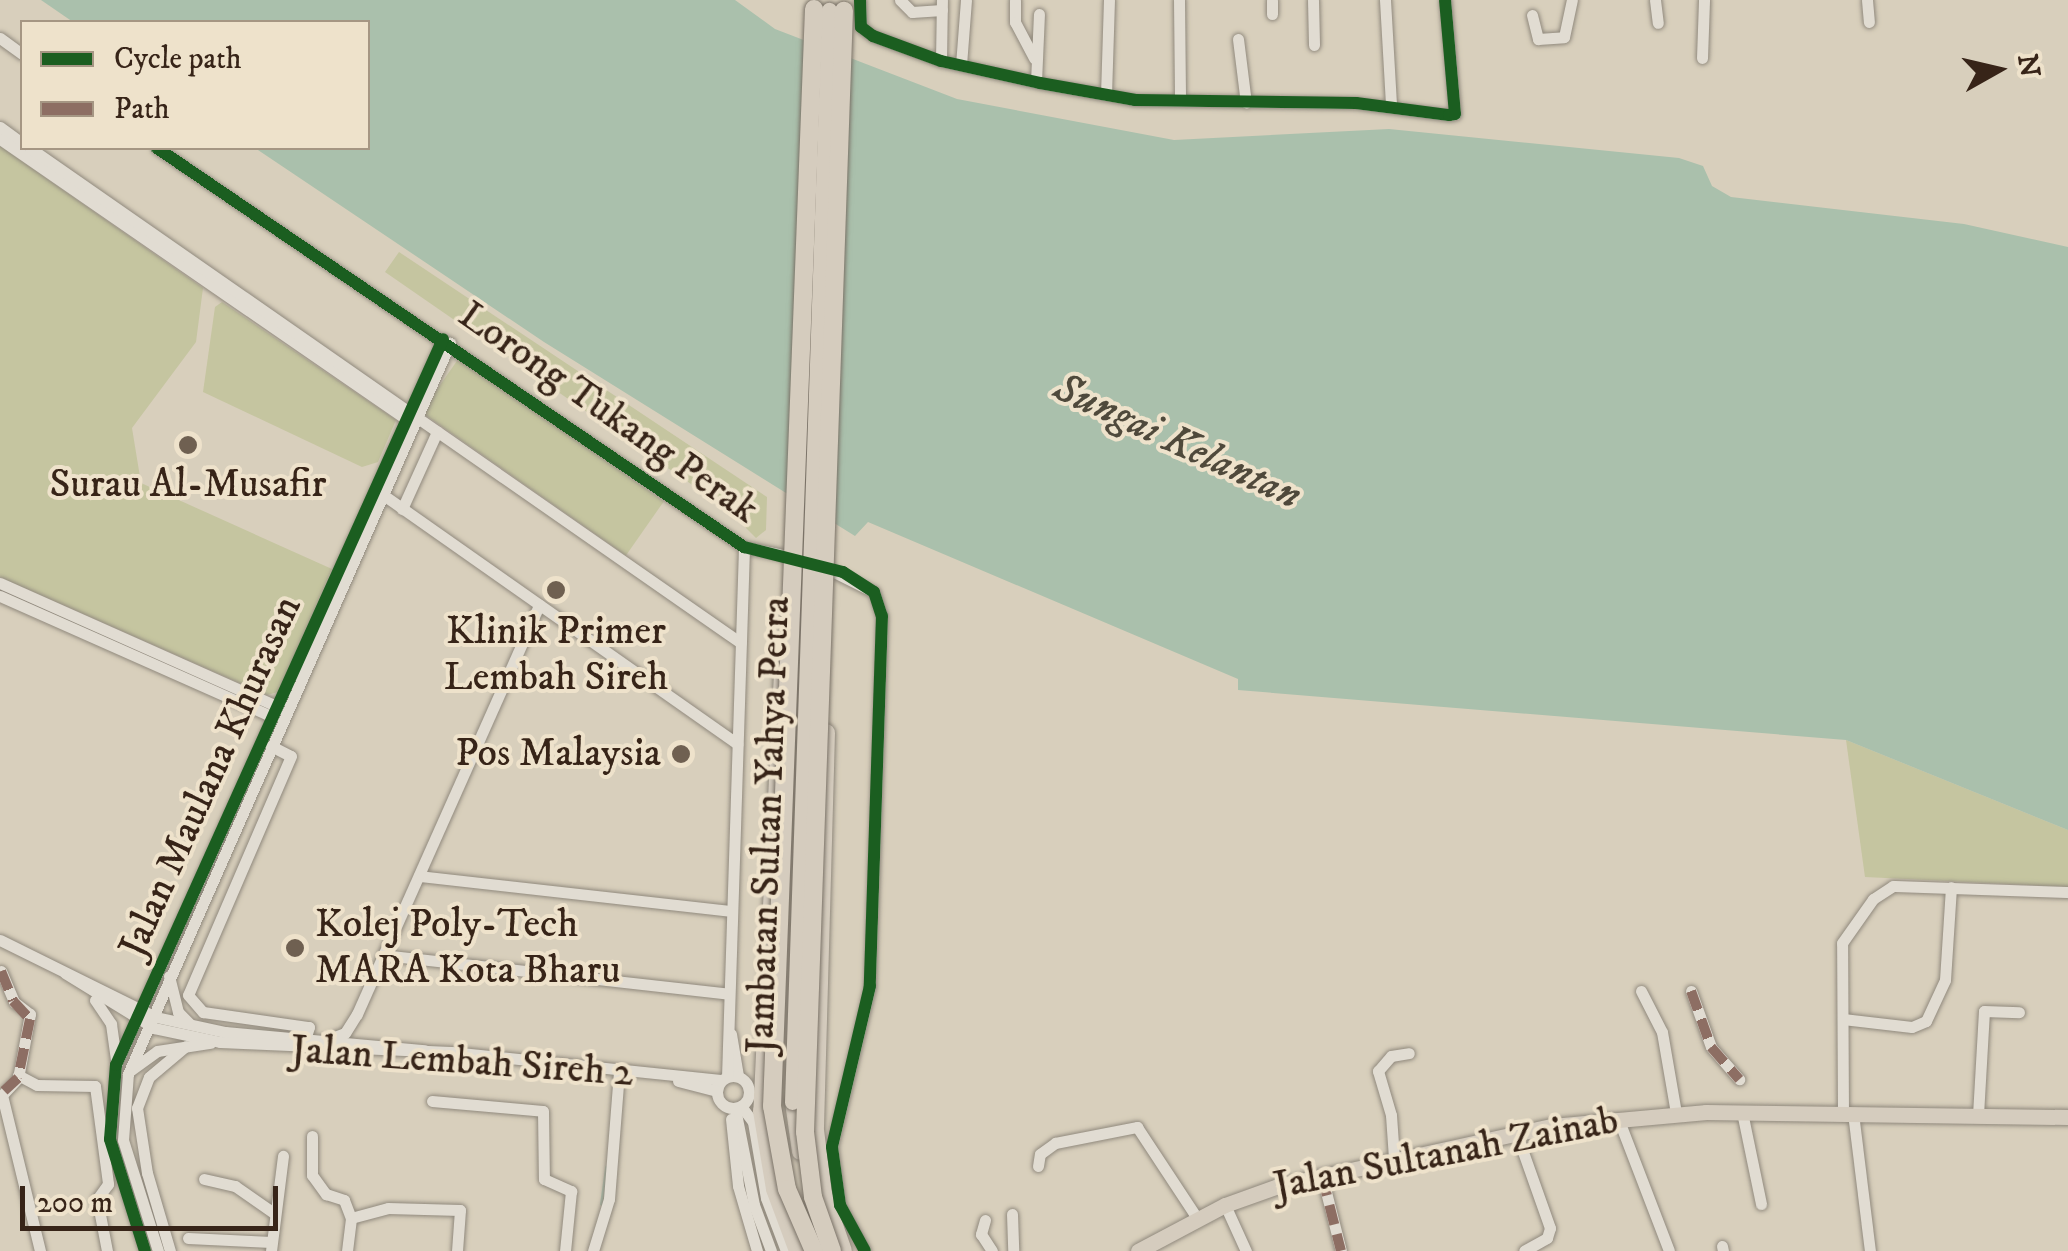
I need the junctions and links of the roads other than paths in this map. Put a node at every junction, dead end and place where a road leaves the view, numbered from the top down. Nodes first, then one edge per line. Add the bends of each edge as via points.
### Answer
1 (900, 0) edge
2 (966, 0) edge
3 (1016, 0) edge
4 (1109, 0) edge
5 (1179, 0) edge
6 (1272, 0) edge
7 (1313, 0) edge
8 (1385, 0) edge
9 (1445, 0) edge
10 (1572, 0) edge
11 (1655, 0) edge
12 (1704, 0) edge
13 (1866, 0) edge
14 (834, 4) edge
15 (942, 5) edge
16 (1039, 14) dead end
17 (1272, 14) dead end
18 (1532, 16) dead end
19 (1869, 22) dead end
20 (1658, 23) dead end
21 (1238, 38) dead end
22 (1314, 45) dead end
23 (1034, 58) junction
24 (1702, 58) dead end
25 (941, 61) junction
26 (961, 65) junction
27 (1036, 82) junction
28 (1106, 96) junction
29 (1180, 100) junction
30 (1246, 104) junction
31 (1392, 105) junction
32 (0, 139) edge
33 (33, 150) edge
34 (160, 150) edge
35 (183, 258) junction
36 (447, 341) junction
37 (412, 419) junction
38 (432, 429) junction
39 (379, 492) junction
40 (402, 509) junction
41 (744, 547) junction
42 (0, 583) edge
43 (0, 596) edge
44 (539, 605) junction
45 (740, 644) junction
46 (789, 647) junction
47 (822, 648) junction
48 (276, 712) junction
49 (737, 744) junction
50 (271, 746) junction
51 (418, 876) junction
52 (1951, 887) junction
53 (2068, 892) edge
54 (731, 911) junction
55 (0, 940) edge
56 (384, 955) junction
57 (2, 971) edge
58 (65, 973) junction
59 (169, 976) junction
60 (156, 980) junction
61 (1641, 991) dead end
62 (1691, 991) dead end
63 (89, 992) junction
64 (728, 994) junction
65 (112, 995) junction
66 (2019, 1012) dead end
67 (357, 1014) junction
68 (234, 1016) junction
69 (145, 1017) junction
70 (1843, 1019) junction
71 (188, 1024) junction
72 (305, 1039) junction
73 (324, 1040) junction
74 (220, 1042) junction
75 (379, 1044) junction
76 (186, 1046) junction
77 (424, 1050) junction
78 (1409, 1053) dead end
79 (116, 1065) junction
80 (619, 1072) junction
81 (128, 1074) junction
82 (18, 1075) junction
83 (1739, 1078) dead end
84 (726, 1081) junction
85 (432, 1101) dead end
86 (792, 1102) junction
87 (736, 1111) junction
88 (1742, 1112) junction
89 (1676, 1113) junction
90 (1848, 1113) junction
91 (1978, 1115) junction
92 (2068, 1117) edge
93 (1618, 1118) junction
94 (1516, 1132) junction
95 (312, 1136) dead end
96 (283, 1156) dead end
97 (1394, 1158) junction
98 (1038, 1166) dead end
99 (1322, 1176) junction
100 (204, 1179) dead end
101 (1225, 1204) junction
102 (1761, 1204) dead end
103 (275, 1214) junction
104 (1012, 1214) dead end
105 (351, 1218) junction
106 (1197, 1218) junction
107 (985, 1220) dead end
108 (188, 1238) dead end
109 (271, 1247) edge
110 (40, 1251) edge
111 (107, 1251) edge
112 (145, 1251) edge
113 (158, 1251) edge
114 (170, 1251) edge
115 (347, 1251) edge
116 (457, 1251) edge
117 (565, 1251) edge
118 (594, 1251) edge
119 (758, 1251) edge
120 (771, 1251) edge
121 (786, 1251) edge
122 (798, 1251) edge
123 (812, 1251) edge
124 (837, 1251) edge
125 (865, 1251) edge
126 (992, 1251) edge
127 (1013, 1251) edge
128 (1138, 1251) edge
129 (1246, 1251) edge
130 (1341, 1251) edge
131 (1524, 1251) edge
132 (1669, 1251) edge
133 (1870, 1251) edge

1 - 15 street via 912,12
2 - 26 street
3 - 23 street via 1015,22
4 - 28 street
5 - 29 street
6 - 17 street
7 - 22 street
8 - 31 street
9 - 31 street via 1454,114
10 - 18 street via 1564,36 1538,39
11 - 20 street
12 - 24 street
13 - 19 street
14 - 25 street via 867,33
14 - 46 highway, Jambatan Sultan Yahya Petra, bridge
14 - 47 highway, Jambatan Sultan Yahya Petra, bridge
14 - 86 main road, Jambatan Sultan Yahya Petra, bridge
15 - 25 street
16 - 23 street
21 - 30 street
23 - 27 street
25 - 26 street
26 - 27 street
27 - 28 street
28 - 29 street
29 - 30 street
30 - 31 street
32 - 35 street
33 - 35 street
34 - 36 street, Lorong Tukang Perak
35 - 37 street
36 - 37 street, Jalan Maulana Khurasan
36 - 41 street, Lorong Tukang Perak
37 - 38 street
37 - 39 street, Jalan Maulana Khurasan
38 - 40 street
38 - 45 street
39 - 40 street
39 - 48 street, Jalan Maulana Khurasan
39 - 50 street, Jalan Maulana Khurasan
40 - 44 street
41 - 45 street
41 - 125 street, Lorong Tukang Perak via 843,572 874,592 882,616 870,986 832,1147 840,1205
42 - 48 street
43 - 48 street
44 - 49 street
44 - 51 street
45 - 49 street
46 - 122 highway, bridge via 776,736 762,1111 774,1189
46 - 123 highway, Jambatan Sultan Yahya Petra, bridge via 772,1106 787,1190
47 - 124 highway, bridge via 828,776 815,1130
47 - 124 highway, Jambatan Sultan Yahya Petra, bridge via 805,1132 812,1197
48 - 60 street, Jalan Maulana Khurasan
49 - 54 street
50 - 59 street, Jalan Maulana Khurasan
50 - 68 street via 291,756 189,985 196,1009
51 - 54 street
51 - 56 street
52 - 53 street
52 - 70 street via 1886,889 1848,926 1842,943
52 - 70 street via 1944,980 1926,1022 1912,1027
54 - 64 street
55 - 58 street
56 - 64 street
56 - 67 street
57 - 82 street via 13,1000 30,1014
58 - 63 street
58 - 65 street
59 - 69 street, Jalan Maulana Khurasan
59 - 71 street
60 - 65 street via 134,997
60 - 69 street, Jalan Maulana Khurasan
61 - 89 street via 1662,1032
62 - 83 street via 1711,1047
63 - 69 street
63 - 79 street via 110,1024
64 - 84 street
65 - 69 street
66 - 91 street via 1984,1011
67 - 73 street via 345,1032
67 - 75 street via 366,1035
68 - 71 street
68 - 72 street via 309,1027
69 - 71 street
69 - 74 street
69 - 79 street, Jalan Maulana Khurasan
69 - 81 street, Jalan Maulana Khurasan
70 - 90 street
71 - 72 street
72 - 73 street
73 - 75 street
74 - 76 street
74 - 77 street, Jalan Lembah Sireh 2
75 - 77 street
76 - 81 street via 157,1051
76 - 114 street via 140,1091 141,1147
77 - 80 street, Jalan Lembah Sireh 2
78 - 97 street via 1392,1056 1378,1071
79 - 112 street, Jalan Maulana Khurasan via 108,1107 113,1154
80 - 84 street, Jalan Lembah Sireh 2
80 - 118 street via 608,1199
81 - 113 street, Jalan Maulana Khurasan via 122,1140
82 - 110 street via 4,1091
82 - 111 street via 40,1085 95,1086 108,1184 98,1196
84 - 87 street via 722,1104
84 - 87 street via 748,1088
85 - 117 street via 543,1111 544,1179 570,1191
86 - 123 main road via 792,1182
86 - 124 main road via 809,1200
87 - 119 street via 738,1186
87 - 120 street via 754,1205
87 - 121 street via 753,1122 766,1198
88 - 89 main road, Jalan Sultanah Zainab
88 - 90 main road, Jalan Sultanah Zainab
88 - 102 street
89 - 93 main road, Jalan Sultanah Zainab
90 - 91 main road, Jalan Sultanah Zainab
90 - 133 street
91 - 92 main road, Jalan Sultanah Zainab
93 - 94 main road, Jalan Sultanah Zainab
93 - 132 street
94 - 97 main road, Jalan Sultanah Zainab
94 - 131 street via 1550,1228 1547,1238
95 - 105 street via 312,1175 328,1196 344,1200
96 - 103 street
97 - 99 main road, Jalan Sultanah Zainab
98 - 106 street via 1040,1154 1058,1142 1138,1127
99 - 101 main road, Jalan Sultanah Zainab
99 - 130 street
100 - 103 street via 236,1186
101 - 106 main road, Jalan Sultanah Zainab
101 - 129 street
103 - 109 street
104 - 127 street
105 - 115 street
105 - 116 street via 376,1208 460,1210
106 - 128 main road, Jalan Sultanah Zainab
107 - 126 street via 981,1234
108 - 109 street

